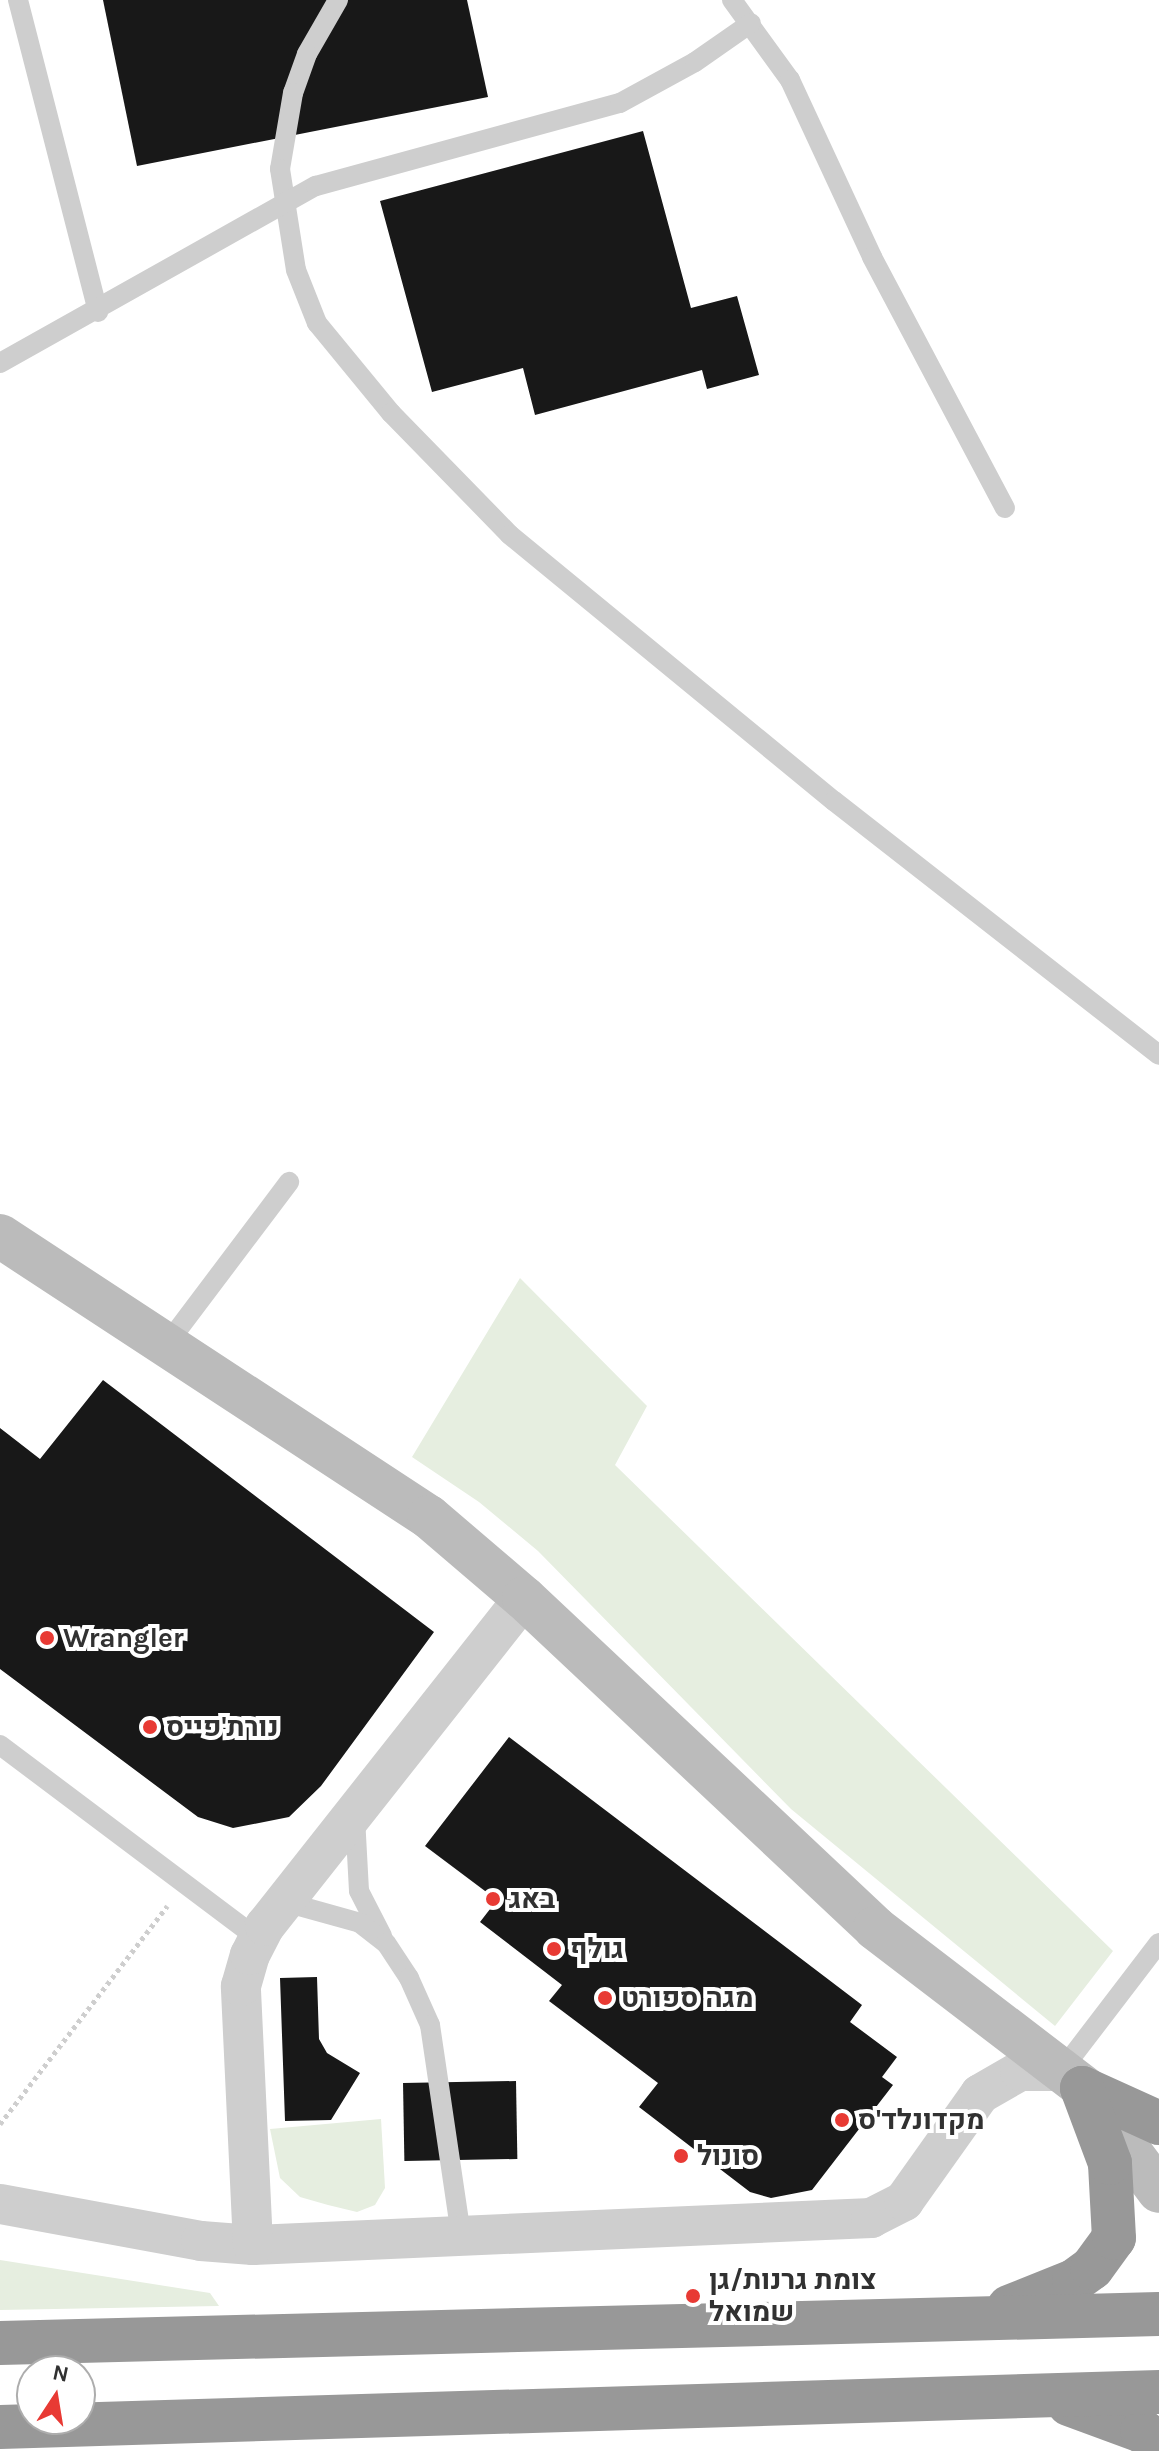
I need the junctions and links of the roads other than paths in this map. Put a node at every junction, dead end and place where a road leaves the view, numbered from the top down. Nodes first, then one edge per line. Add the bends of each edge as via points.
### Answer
1 (18, 0) edge
2 (338, 0) edge
3 (732, 0) edge
4 (751, 23) junction
5 (282, 202) junction
6 (98, 312) junction
7 (0, 363) edge
8 (1005, 508) dead end
9 (1159, 1055) edge
10 (289, 1182) dead end
11 (0, 1236) edge
12 (164, 1348) junction
13 (524, 1598) junction
14 (0, 1745) edge
15 (355, 1814) junction
16 (285, 1902) junction
17 (258, 1939) junction
18 (386, 1943) junction
19 (1159, 1943) edge
20 (1072, 2080) junction
21 (1159, 2123) edge
22 (1159, 2142) edge
23 (1159, 2191) edge
24 (0, 2204) edge
25 (461, 2236) junction
26 (253, 2245) junction
27 (1159, 2314) edge
28 (972, 2320) junction
29 (0, 2343) edge
30 (1159, 2392) edge
31 (1048, 2396) junction
32 (0, 2427) edge
33 (1159, 2443) edge

1 - 6 lane
2 - 5 lane via 313,42 293,93 280,169
3 - 4 lane
4 - 5 lane via 695,62 620,103 316,186
4 - 8 lane via 790,80 872,257
5 - 6 lane
5 - 9 lane via 296,270 317,323 391,413 510,535 834,801
6 - 7 lane
10 - 12 lane
11 - 12 street
12 - 13 street via 429,1517
13 - 15 street
13 - 20 street via 834,1893 915,1963
14 - 17 lane
15 - 16 street
15 - 18 lane via 359,1891
16 - 17 street
16 - 18 lane via 360,1923
17 - 26 street via 241,1986
18 - 25 lane via 430,2025
19 - 20 lane
20 - 21 highway
20 - 22 street
20 - 23 street
20 - 25 street via 1020,2071 980,2094 904,2201 871,2218
20 - 28 highway via 1110,2163 1114,2238 1092,2268 1074,2281
24 - 26 street via 201,2241
25 - 26 street
27 - 28 highway
28 - 29 highway
30 - 31 highway
31 - 32 highway
31 - 33 highway via 1132,2427

